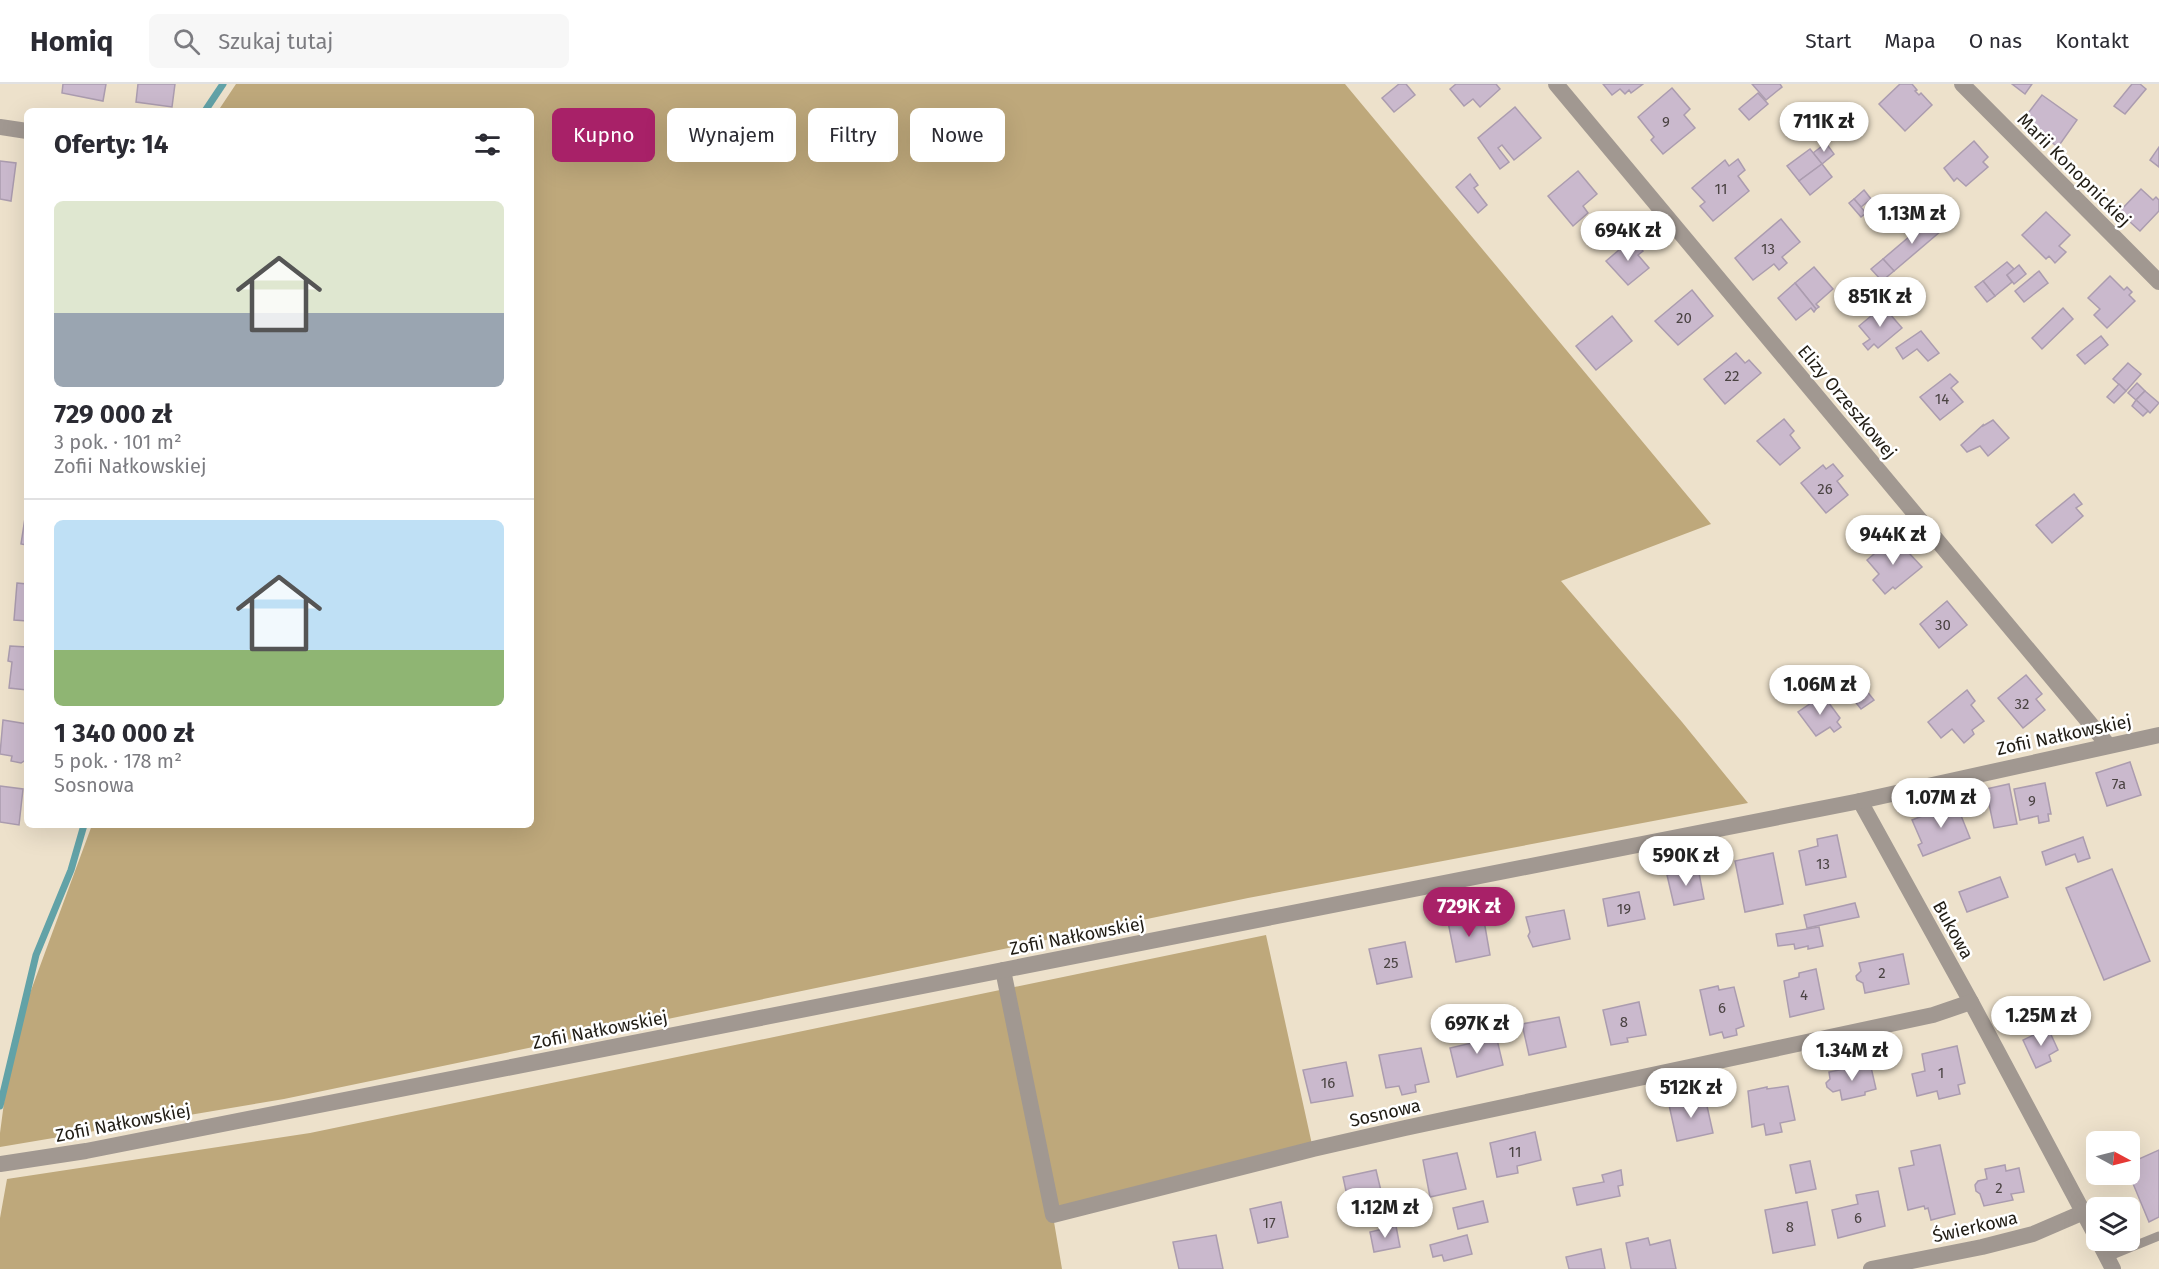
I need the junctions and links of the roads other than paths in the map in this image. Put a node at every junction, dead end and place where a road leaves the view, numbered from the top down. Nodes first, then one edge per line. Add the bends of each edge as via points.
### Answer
1 (1556, 84) edge
2 (1962, 84) edge
3 (0, 127) edge
4 (24, 131) edge
5 (2159, 282) edge
6 (2159, 735) edge
7 (2108, 745) junction
8 (1860, 801) junction
9 (1003, 970) junction
10 (1971, 1002) junction
11 (0, 1164) edge
12 (2084, 1212) junction
13 (2086, 1216) edge
14 (2159, 1236) edge
15 (2110, 1263) edge
16 (1871, 1269) edge

1 - 7 street, Elizy Orzeszkowej
2 - 5 street, Marii Konopnickiej
3 - 4 street
6 - 7 street, Zofii Nałkowskiej
7 - 8 street, Zofii Nałkowskiej
8 - 9 street, Zofii Nałkowskiej
8 - 10 street, Bukowa
9 - 10 street, Sosnowa via 1053,1215 1336,1143 1933,1015
9 - 11 street, Zofii Nałkowskiej via 86,1151
10 - 12 street, Bukowa
12 - 13 street, Bukowa
12 - 16 street, Świerkowa via 2033,1234 1992,1245
14 - 15 lane

